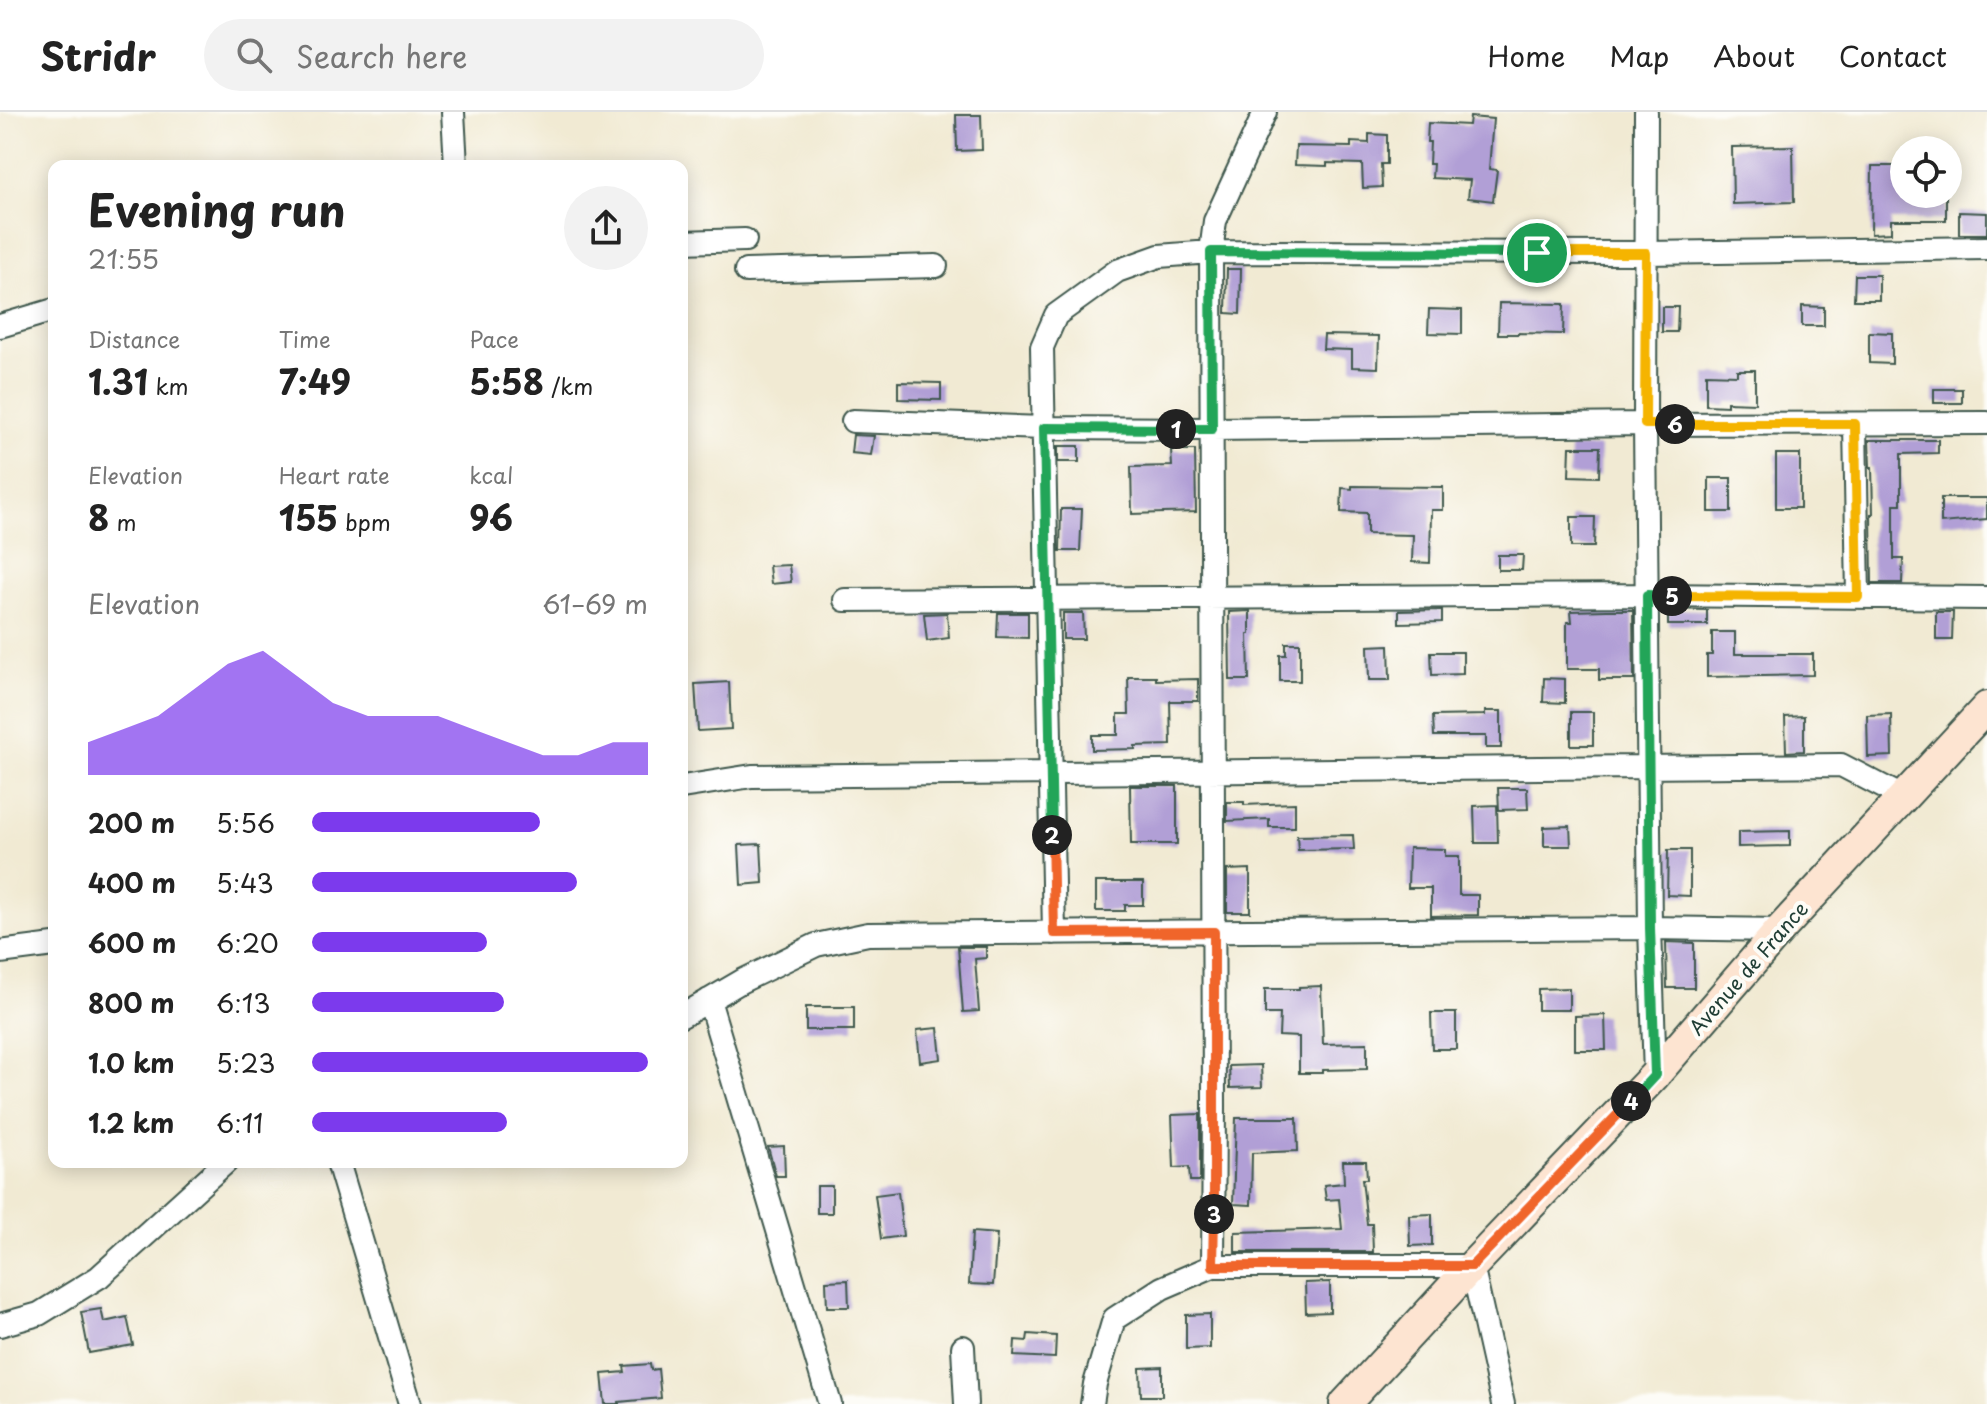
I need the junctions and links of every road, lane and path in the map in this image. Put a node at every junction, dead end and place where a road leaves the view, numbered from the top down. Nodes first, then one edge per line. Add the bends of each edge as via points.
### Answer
1 (1265, 112) edge
2 (1646, 112) edge
3 (451, 114) edge
4 (455, 160) edge
5 (745, 240) dead end
6 (688, 242) edge
7 (1987, 248) edge
8 (1211, 252) junction
9 (1646, 253) junction
10 (936, 266) dead end
11 (746, 271) dead end
12 (48, 312) edge
13 (0, 326) edge
14 (853, 421) dead end
15 (1987, 423) edge
16 (1645, 424) junction
17 (1855, 424) junction
18 (1044, 428) junction
19 (1212, 429) junction
20 (1647, 595) junction
21 (1212, 597) junction
22 (1858, 597) junction
23 (1047, 598) junction
24 (1987, 598) edge
25 (845, 600) dead end
26 (1987, 707) edge
27 (1650, 766) junction
28 (1213, 771) junction
29 (1050, 773) junction
30 (688, 786) edge
31 (1893, 792) dead end
32 (1650, 928) junction
33 (1780, 930) junction
34 (1214, 932) junction
35 (1054, 933) junction
36 (48, 946) edge
37 (0, 952) edge
38 (709, 1000) junction
39 (688, 1012) edge
40 (1655, 1075) junction
41 (219, 1168) edge
42 (340, 1168) edge
43 (1213, 1266) junction
44 (1472, 1266) junction
45 (0, 1325) edge
46 (963, 1347) dead end
47 (410, 1404) edge
48 (830, 1404) edge
49 (966, 1404) edge
50 (1092, 1404) edge
51 (1345, 1404) edge
52 (1503, 1404) edge

1 - 8 street via 1215,221
2 - 9 street
3 - 4 street
5 - 6 street
7 - 9 street
8 - 9 street
8 - 18 street via 1159,256 1117,271 1056,315 1042,347
8 - 19 street
9 - 16 street
10 - 11 street
12 - 13 street
14 - 18 street
15 - 17 street
16 - 17 street
16 - 19 street
16 - 20 street
17 - 22 street
18 - 19 street
18 - 23 street
19 - 21 street
20 - 21 street
20 - 22 street
20 - 27 street
21 - 23 street
21 - 28 street
22 - 24 street
23 - 25 street
23 - 29 street
26 - 33 main road, Avenue de France
27 - 28 street
27 - 31 street via 1841,765
27 - 32 street
28 - 29 street
28 - 34 street
29 - 30 street via 752,776
29 - 35 street
32 - 33 street
32 - 34 street
32 - 40 street
33 - 40 main road, Avenue de France
34 - 35 street
34 - 43 street
35 - 38 street via 868,934 816,945
36 - 37 street
38 - 39 street
38 - 48 street
40 - 44 main road, Avenue de France
41 - 45 street via 99,1277 39,1314
42 - 47 street
43 - 44 street
43 - 50 street via 1162,1288 1114,1319
44 - 51 main road, Avenue de France
44 - 52 street
46 - 49 street

